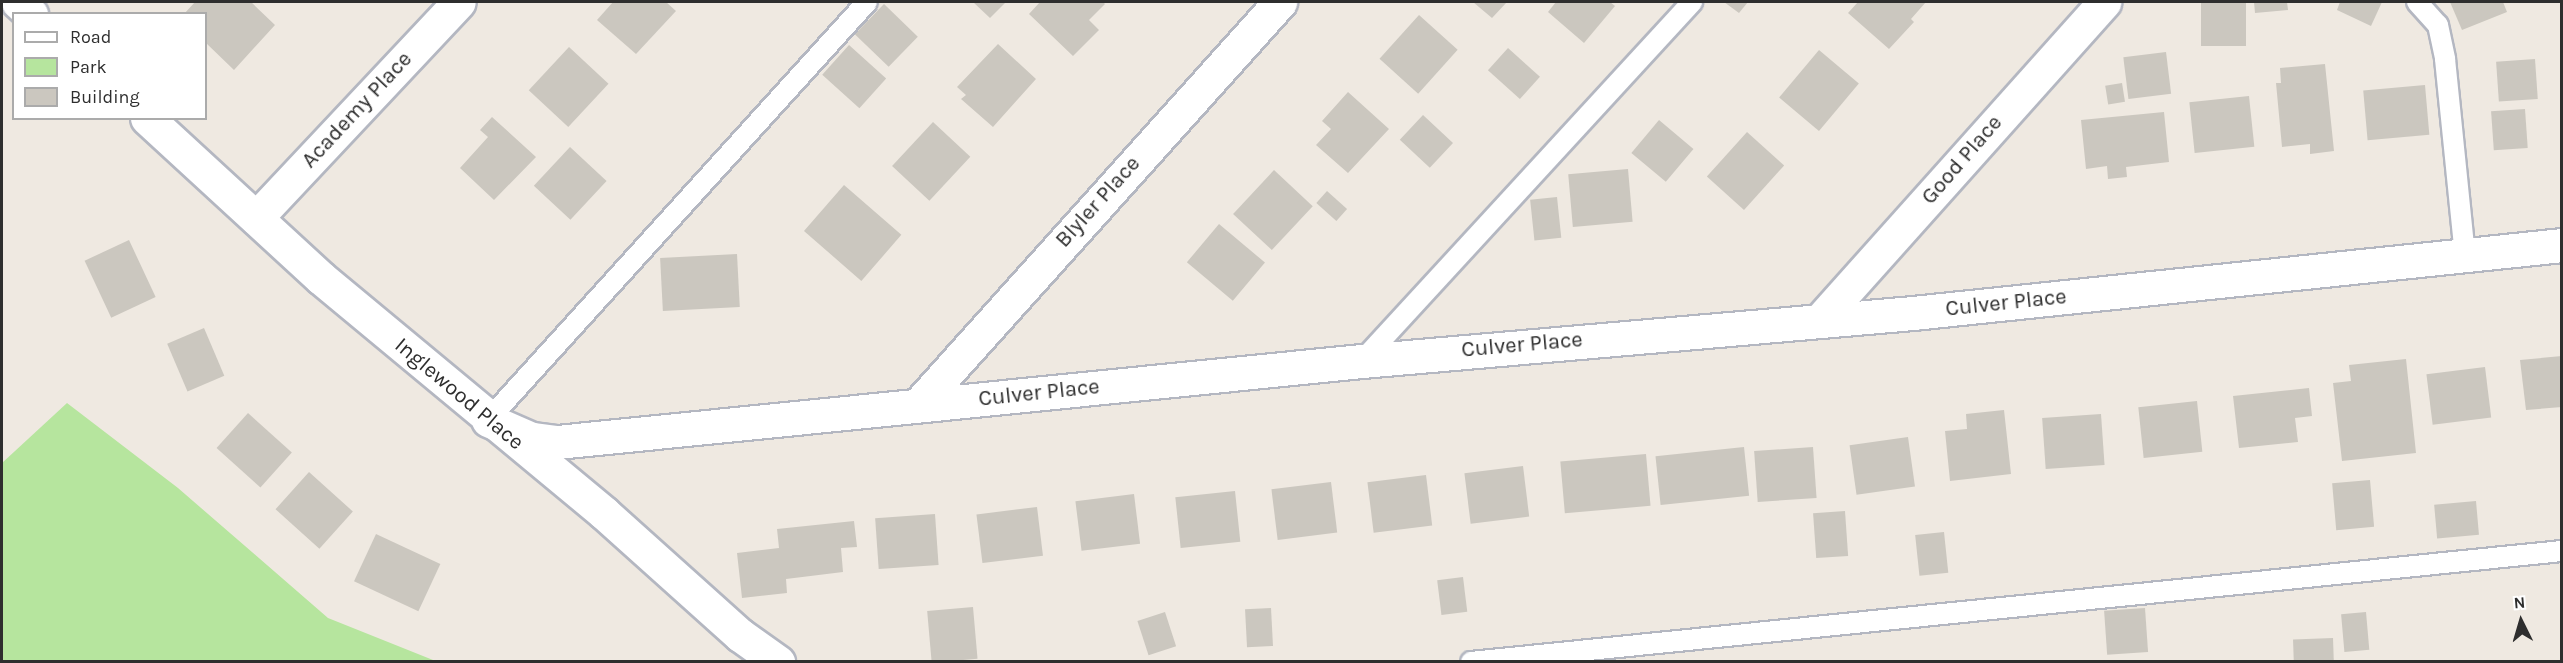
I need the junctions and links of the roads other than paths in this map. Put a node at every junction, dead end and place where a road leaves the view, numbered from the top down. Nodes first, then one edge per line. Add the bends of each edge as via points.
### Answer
1 (459, 2) edge
2 (867, 2) edge
3 (1280, 2) edge
4 (1692, 2) edge
5 (2104, 2) edge
6 (2418, 2) edge
7 (149, 120) edge
8 (256, 218) junction
9 (2562, 245) edge
10 (2465, 255) junction
11 (1821, 319) junction
12 (1362, 361) junction
13 (918, 405) junction
14 (488, 420) junction
15 (2562, 551) edge
16 (778, 662) edge
17 (1471, 662) edge

1 - 8 street, Academy Place
2 - 14 lane
3 - 13 street, Blyler Place
4 - 12 lane
5 - 11 street, Good Place
6 - 10 lane via 2438,25 2445,59
7 - 8 street, Inglewood Place
8 - 14 street, Inglewood Place
9 - 10 street, Culver Place
10 - 11 street, Culver Place
11 - 12 street, Culver Place
12 - 13 street, Culver Place
13 - 14 street, Culver Place via 557,442 532,439
14 - 16 street, Inglewood Place via 604,513 740,635
15 - 17 lane

